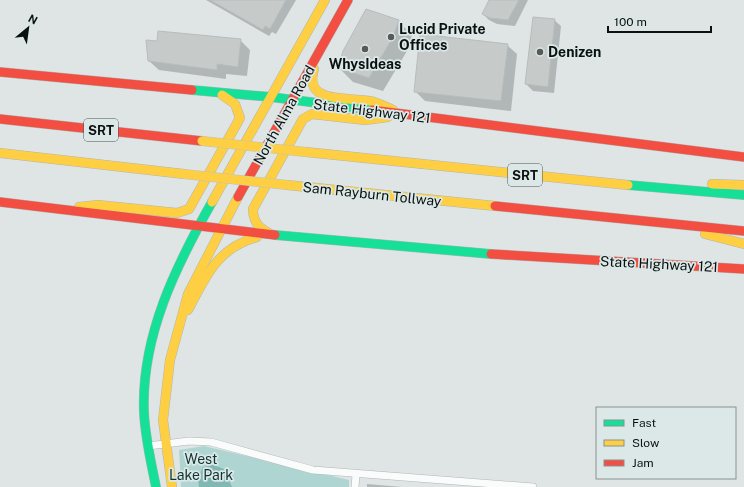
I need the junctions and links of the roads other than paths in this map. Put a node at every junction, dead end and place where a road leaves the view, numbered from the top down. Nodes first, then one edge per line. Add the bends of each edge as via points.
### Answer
1 (326, 0) edge
2 (341, 0) edge
3 (348, 0) edge
4 (335, 24) junction
5 (317, 57) junction
6 (0, 72) edge
7 (218, 93) junction
8 (271, 97) junction
9 (292, 101) junction
10 (404, 115) junction
11 (0, 119) edge
12 (0, 153) edge
13 (744, 157) edge
14 (744, 185) edge
15 (636, 186) junction
16 (744, 195) edge
17 (0, 202) edge
18 (65, 209) junction
19 (199, 226) junction
20 (674, 226) junction
21 (220, 230) junction
22 (744, 231) edge
23 (275, 235) junction
24 (744, 244) edge
25 (744, 269) edge
26 (179, 327) junction
27 (165, 443) junction
28 (148, 446) junction
29 (356, 475) junction
30 (156, 487) edge
31 (172, 487) edge
32 (356, 487) edge
33 (533, 487) edge

1 - 8 main road, North Alma Road
2 - 4 main road via 334,14
3 - 4 main road, North Alma Road
4 - 5 main road, North Alma Road
5 - 9 main road, North Alma Road
5 - 10 main road via 310,80 314,91 321,95 372,101
6 - 7 main road, State Highway 121 via 116,81
7 - 8 main road, State Highway 121
7 - 18 main road via 232,100 238,108 240,118 189,209 177,213 98,205
8 - 9 main road, State Highway 121
8 - 19 main road, North Alma Road
9 - 10 main road, State Highway 121
9 - 21 main road, North Alma Road
10 - 13 main road, State Highway 121
10 - 23 main road via 365,120 312,114 303,119 253,209 253,218 261,230
11 - 15 main road, SRT, bridge
12 - 20 main road, Sam Rayburn Tollway, bridge
14 - 15 main road
15 - 16 main road, SRT
17 - 18 main road, State Highway 121
18 - 19 main road, State Highway 121
19 - 21 main road, State Highway 121
19 - 28 main road, North Alma Road via 173,274 155,324 144,401
20 - 22 main road, Sam Rayburn Tollway
20 - 24 main road
21 - 23 main road, State Highway 121
21 - 26 main road, North Alma Road via 191,287
23 - 25 main road, State Highway 121 via 513,256
23 - 26 main road via 246,239 222,253
26 - 27 main road via 170,360 166,391 163,420
27 - 28 street
27 - 29 street via 211,442 294,467
27 - 31 main road
28 - 30 main road, North Alma Road
29 - 32 street
29 - 33 street

